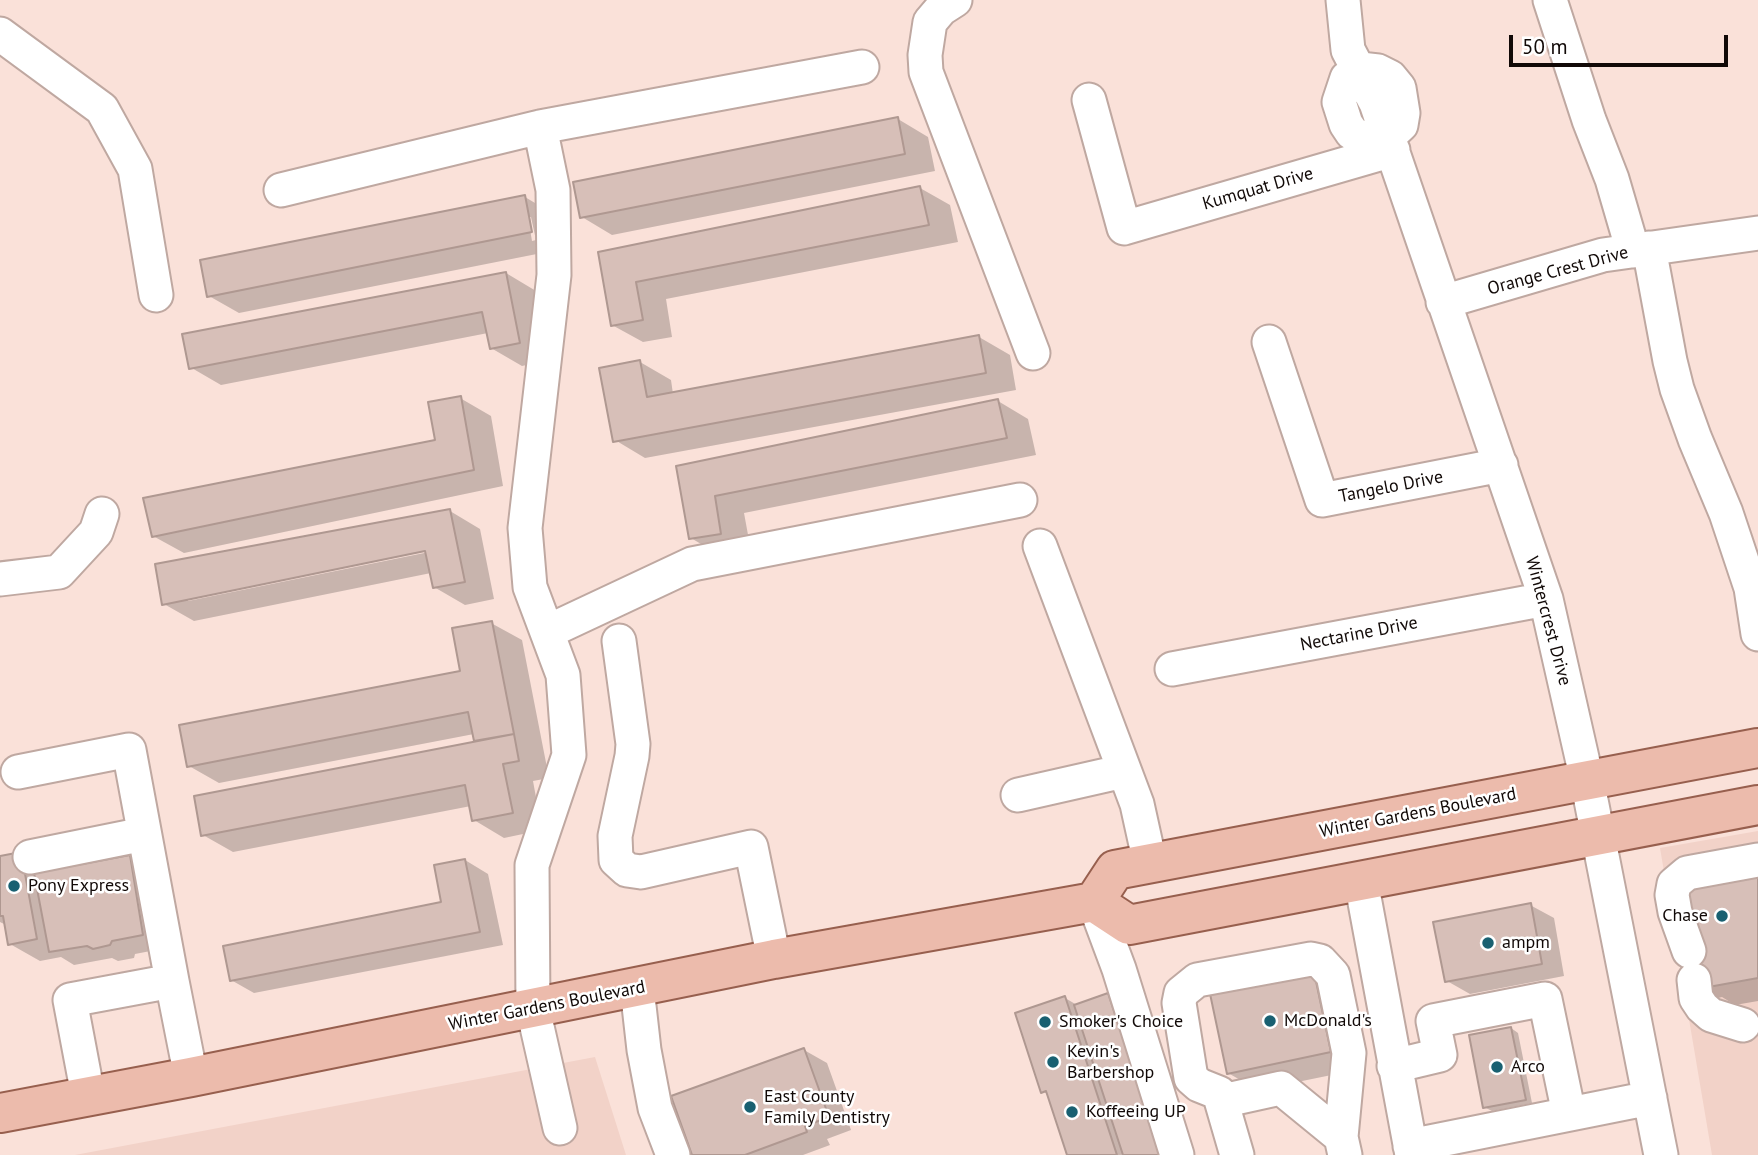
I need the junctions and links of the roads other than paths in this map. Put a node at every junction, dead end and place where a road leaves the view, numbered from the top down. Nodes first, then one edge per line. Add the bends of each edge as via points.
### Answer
1 (955, 0) edge
2 (1343, 0) edge
3 (1550, 0) edge
4 (0, 34) edge
5 (862, 67) dead end
6 (1360, 69) junction
7 (1089, 100) dead end
8 (540, 127) junction
9 (1391, 144) junction
10 (281, 190) dead end
11 (1758, 233) edge
12 (1641, 250) junction
13 (156, 295) dead end
14 (1443, 302) junction
15 (1269, 342) dead end
16 (1032, 353) dead end
17 (1501, 465) junction
18 (1020, 500) dead end
19 (102, 514) dead end
20 (1040, 546) dead end
21 (0, 579) edge
22 (1546, 600) junction
23 (547, 632) junction
24 (1758, 634) edge
25 (619, 641) dead end
26 (1172, 669) dead end
27 (1758, 748) edge
28 (1124, 771) junction
29 (18, 772) dead end
30 (1587, 780) junction
31 (1018, 795) dead end
32 (1758, 805) edge
33 (144, 834) junction
34 (1598, 836) junction
35 (30, 857) dead end
36 (1758, 860) edge
37 (1150, 863) junction
38 (1361, 881) junction
39 (1094, 902) junction
40 (774, 959) junction
41 (172, 981) junction
42 (637, 988) junction
43 (533, 1009) junction
44 (1743, 1025) dead end
45 (1394, 1066) junction
46 (191, 1077) junction
47 (88, 1094) junction
48 (1650, 1098) junction
49 (1222, 1101) junction
50 (0, 1113) edge
51 (1569, 1114) junction
52 (560, 1128) dead end
53 (1343, 1146) edge
54 (1411, 1151) edge
55 (673, 1155) edge
56 (1177, 1155) edge
57 (1237, 1155) edge
58 (1661, 1155) edge

1 - 16 street via 930,22 926,72
2 - 6 street, Wintercrest Drive via 1348,50
3 - 12 street via 1589,120
4 - 13 street via 102,109 135,169
5 - 8 street
6 - 9 street, Wintercrest Drive
6 - 9 street via 1378,71 1399,88 1403,113
6 - 9 street via 1347,78 1339,102 1346,124 1352,133 1370,142
7 - 9 street, Kumquat Drive via 1124,228
8 - 10 street
8 - 23 street via 553,190 554,275 525,528 530,587
9 - 14 street, Wintercrest Drive
11 - 12 street, Orange Crest Drive
12 - 14 street, Orange Crest Drive via 1603,256
12 - 24 street via 1677,389 1751,588
14 - 17 street, Wintercrest Drive
15 - 17 street, Tangelo Drive via 1322,500
17 - 22 street, Wintercrest Drive
18 - 23 street via 702,561
19 - 21 street via 96,532 60,572
20 - 28 street
22 - 26 street, Nectarine Drive
22 - 30 street, Wintercrest Drive
23 - 43 street via 563,676 569,755 532,865
25 - 40 street via 633,744 615,836 617,860 627,870 641,872 751,847
27 - 30 main road, Winter Gardens Boulevard
28 - 31 street
28 - 37 street via 1137,804
29 - 33 street via 129,750
30 - 34 street, Wintercrest Drive
30 - 37 main road, Winter Gardens Boulevard
32 - 34 main road
33 - 35 street
33 - 41 street
34 - 38 main road
34 - 48 street, Wintercrest Drive
36 - 44 street via 1687,873 1674,884 1672,895 1692,965 1696,998 1711,1015
37 - 39 main road, Winter Gardens Boulevard via 1115,870
38 - 39 main road via 1129,925
38 - 45 street
39 - 40 main road, Winter Gardens Boulevard
39 - 56 street
40 - 42 main road, Winter Gardens Boulevard
41 - 46 street
41 - 47 street via 70,1000
42 - 43 main road, Winter Gardens Boulevard
42 - 55 street via 655,1108
43 - 46 main road, Winter Gardens Boulevard
43 - 52 street
45 - 51 street via 1440,1055 1433,1021 1545,999
45 - 54 street
46 - 47 main road, Winter Gardens Boulevard
47 - 50 main road, Winter Gardens Boulevard
48 - 51 street
48 - 58 street, Wintercrest Drive
49 - 53 street via 1281,1088
49 - 53 street via 1219,1093 1191,1079 1181,993 1197,980 1320,961 1333,975 1349,1053
49 - 57 street
51 - 54 street

